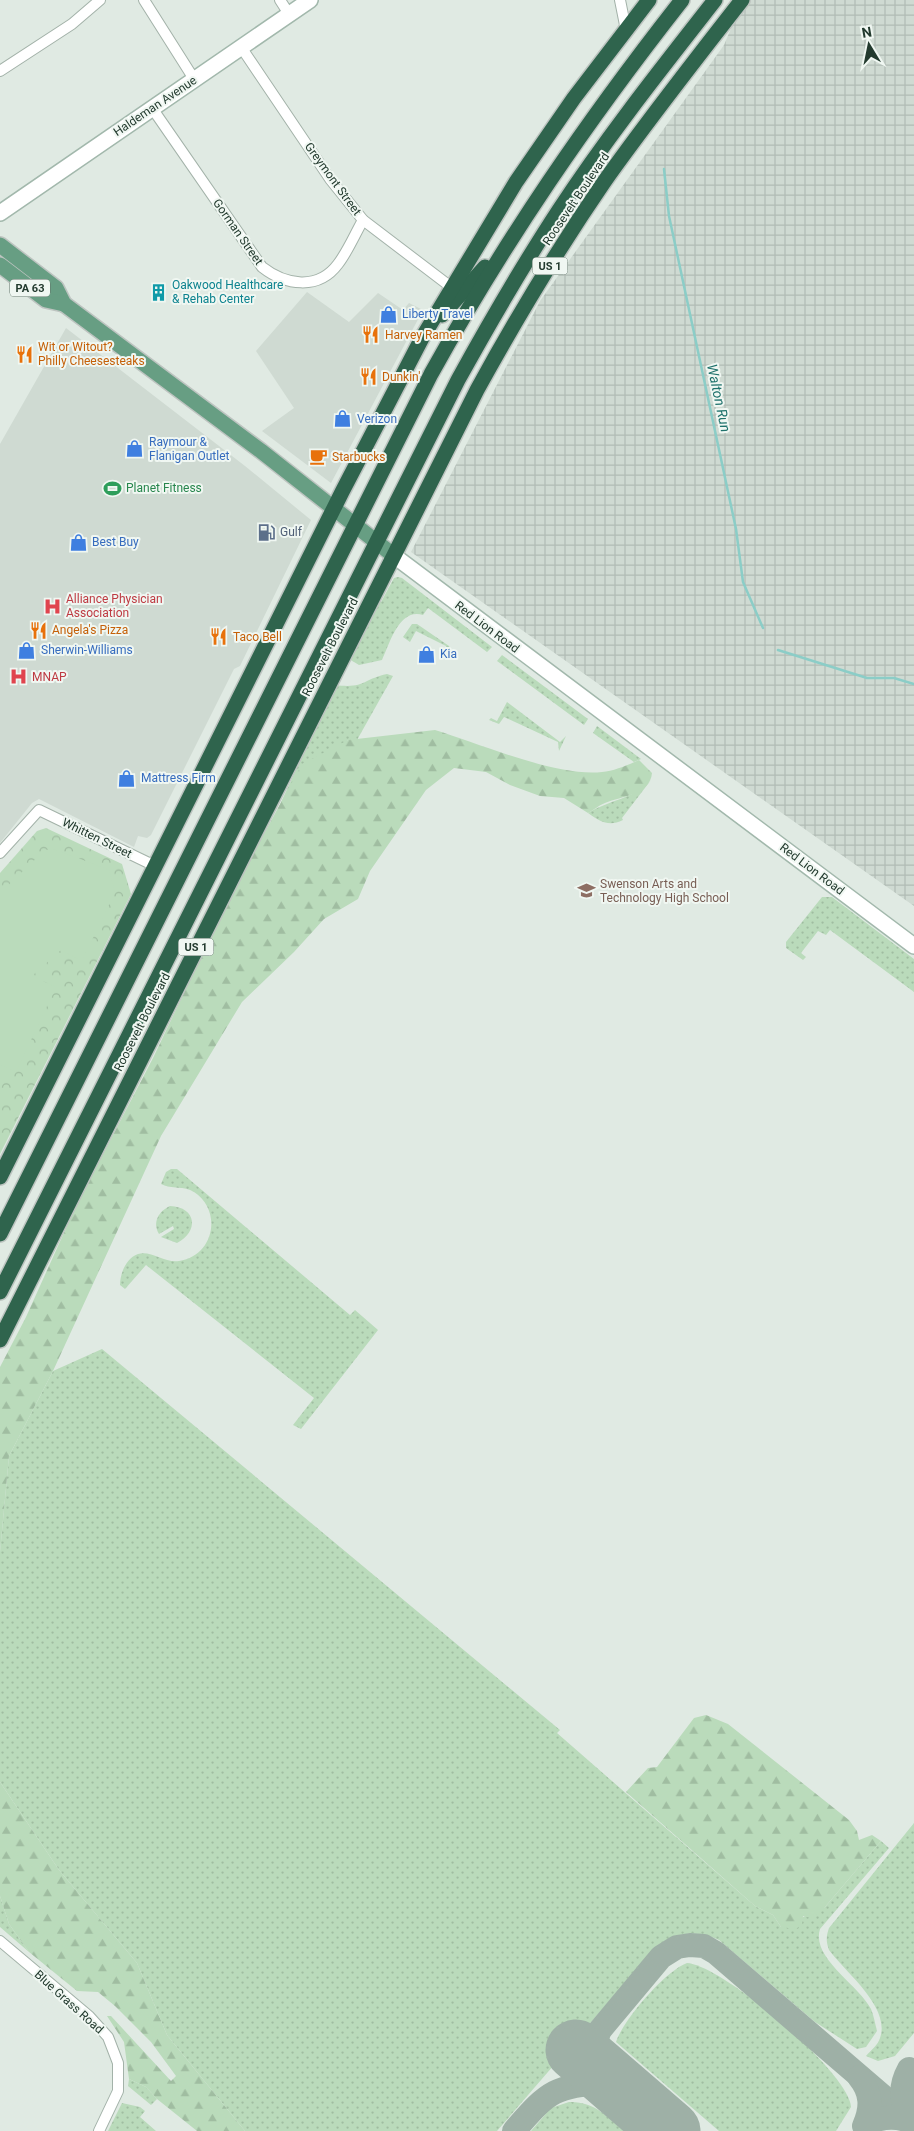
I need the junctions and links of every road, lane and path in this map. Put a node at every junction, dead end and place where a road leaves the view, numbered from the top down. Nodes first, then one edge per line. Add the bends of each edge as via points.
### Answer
1 (100, 0) edge
2 (144, 0) edge
3 (280, 0) edge
4 (310, 0) edge
5 (620, 0) edge
6 (649, 0) edge
7 (682, 0) edge
8 (715, 0) edge
9 (742, 0) edge
10 (289, 14) junction
11 (626, 30) junction
12 (241, 47) junction
13 (0, 72) edge
14 (194, 79) junction
15 (152, 108) junction
16 (0, 213) edge
17 (363, 220) junction
18 (511, 238) junction
19 (0, 245) edge
20 (533, 252) junction
21 (0, 265) edge
22 (451, 287) junction
23 (64, 304) junction
24 (422, 338) junction
25 (501, 347) junction
26 (334, 508) junction
27 (355, 524) junction
28 (375, 541) junction
29 (393, 554) junction
30 (282, 776) junction
31 (220, 851) junction
32 (0, 853) edge
33 (155, 866) junction
34 (914, 946) edge
35 (98, 1097) junction
36 (0, 1176) edge
37 (77, 1185) junction
38 (0, 1234) edge
39 (0, 1292) edge
40 (0, 1340) edge
41 (0, 1941) edge
42 (99, 2131) edge

1 - 13 street via 72,24
2 - 14 street
3 - 10 street
4 - 10 street, Haldeman Avenue
5 - 11 street
6 - 11 highway
7 - 18 highway via 590,120
8 - 20 highway, Roosevelt Boulevard / US 1 via 616,128
9 - 25 highway, Roosevelt Boulevard / US 1 via 605,182
10 - 12 street, Haldeman Avenue
11 - 22 highway via 535,154
12 - 14 street, Haldeman Avenue
12 - 17 street, Greymont Street via 330,178
14 - 15 street, Haldeman Avenue
15 - 16 street, Haldeman Avenue
15 - 17 street, Gorman Street via 262,267 273,276 302,283 316,281 329,274
17 - 22 street, Greymont Street
18 - 24 highway
18 - 27 highway via 431,374
19 - 23 main road, Red Lion Road / PA 63 via 56,288
20 - 25 highway
20 - 28 highway, Roosevelt Boulevard / US 1 via 458,380
21 - 23 main road, Red Lion Road / PA 63 via 46,300
22 - 24 highway
23 - 26 main road, Red Lion Road / PA 63
24 - 26 highway
25 - 29 highway, Roosevelt Boulevard / US 1
26 - 27 main road, Red Lion Road / PA 63
26 - 33 highway
27 - 28 main road, Red Lion Road / PA 63
27 - 38 highway
28 - 29 main road, Red Lion Road / PA 63
28 - 31 highway, Roosevelt Boulevard / US 1
29 - 30 highway, Roosevelt Boulevard / US 1
29 - 34 street, Red Lion Road
30 - 31 highway
30 - 37 highway, Roosevelt Boulevard / US 1
31 - 35 highway, Roosevelt Boulevard / US 1
32 - 33 street, Whitten Street via 39,810
33 - 36 highway
35 - 37 highway
35 - 39 highway, Roosevelt Boulevard / US 1
37 - 40 highway, Roosevelt Boulevard / US 1
41 - 42 street, Blue Grass Road via 89,2016 108,2037 118,2064 118,2091

